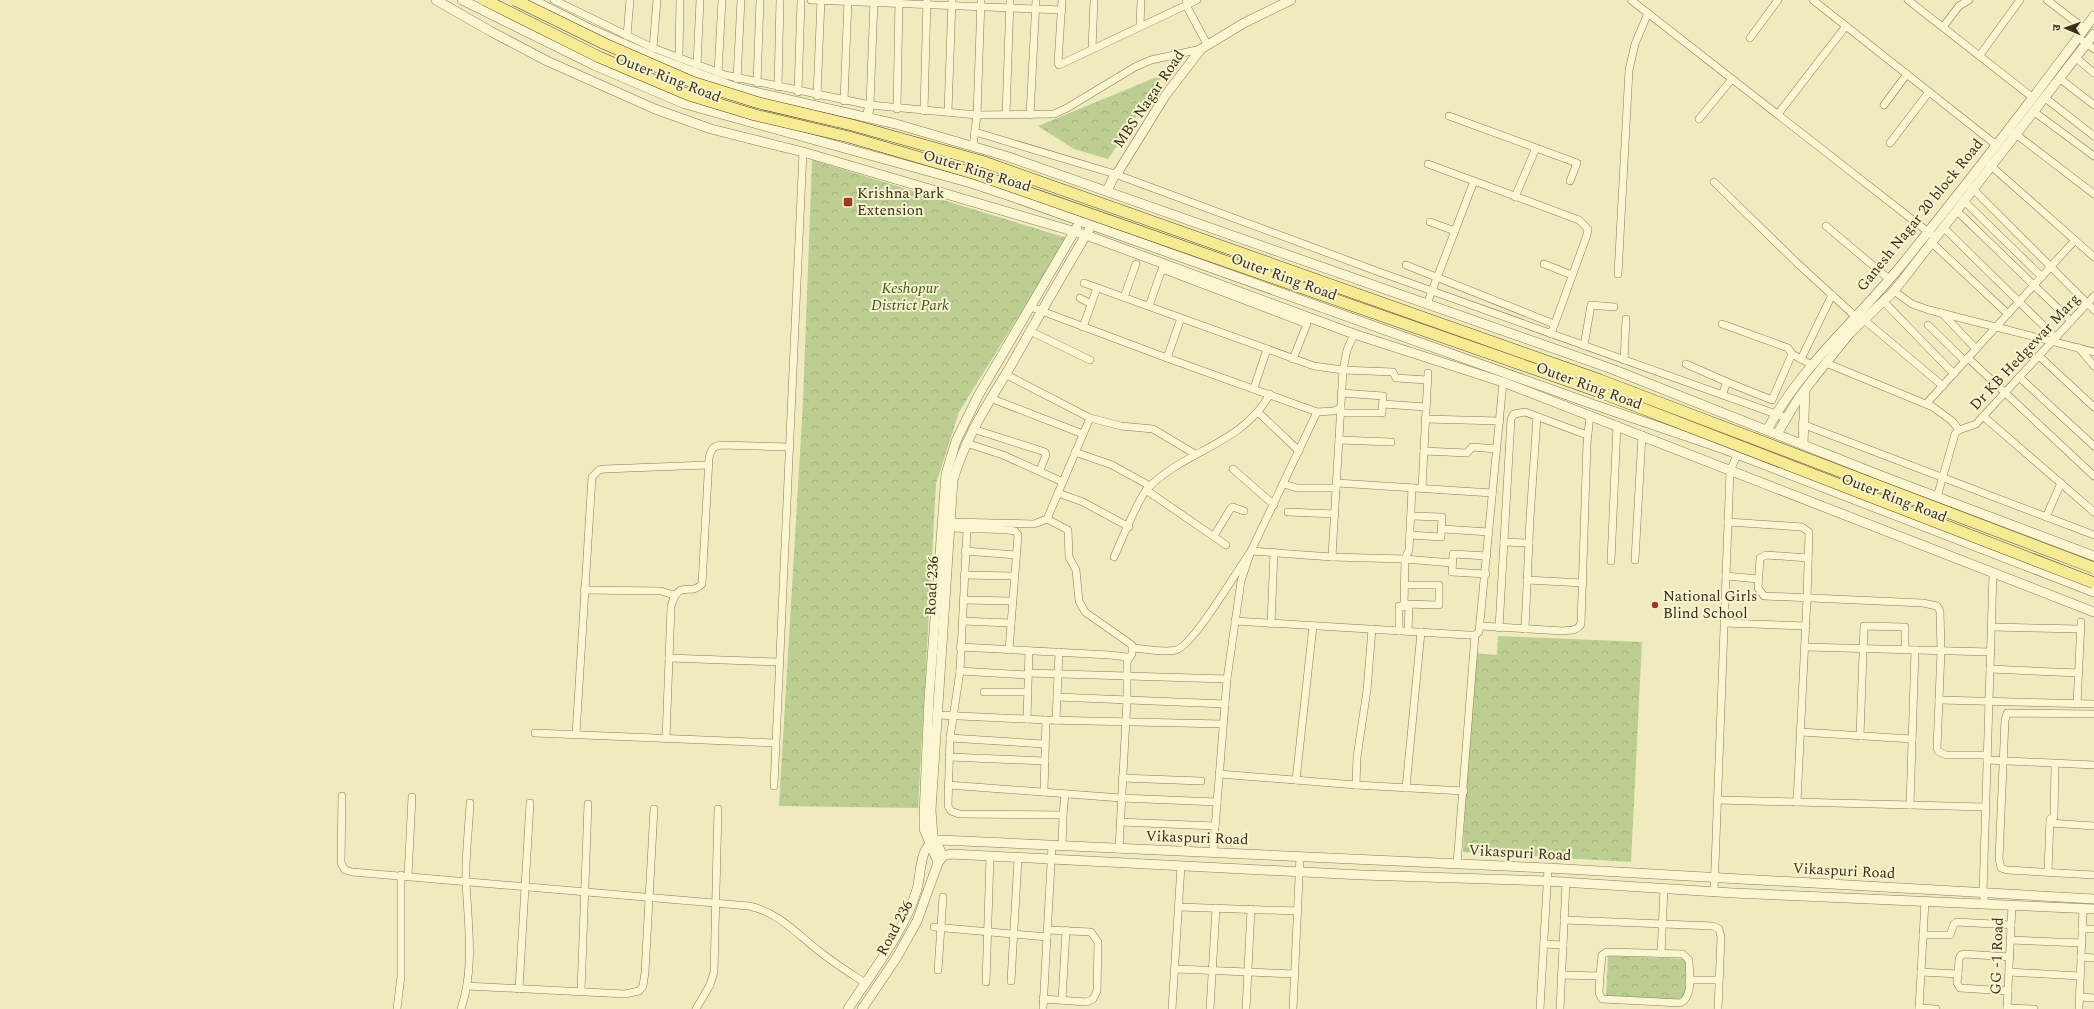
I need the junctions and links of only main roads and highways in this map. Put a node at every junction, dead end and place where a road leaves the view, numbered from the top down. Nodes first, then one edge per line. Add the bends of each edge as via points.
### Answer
1 (485, 0) edge
2 (515, 0) edge
3 (2094, 568) edge
4 (2094, 583) edge

1 - 4 main road, Outer Ring Road, bridge via 599,57 689,95 755,116 849,137 976,174 1597,391
2 - 3 main road, Outer Ring Road, bridge via 605,44 692,82 759,103 852,124 981,161 1600,380

